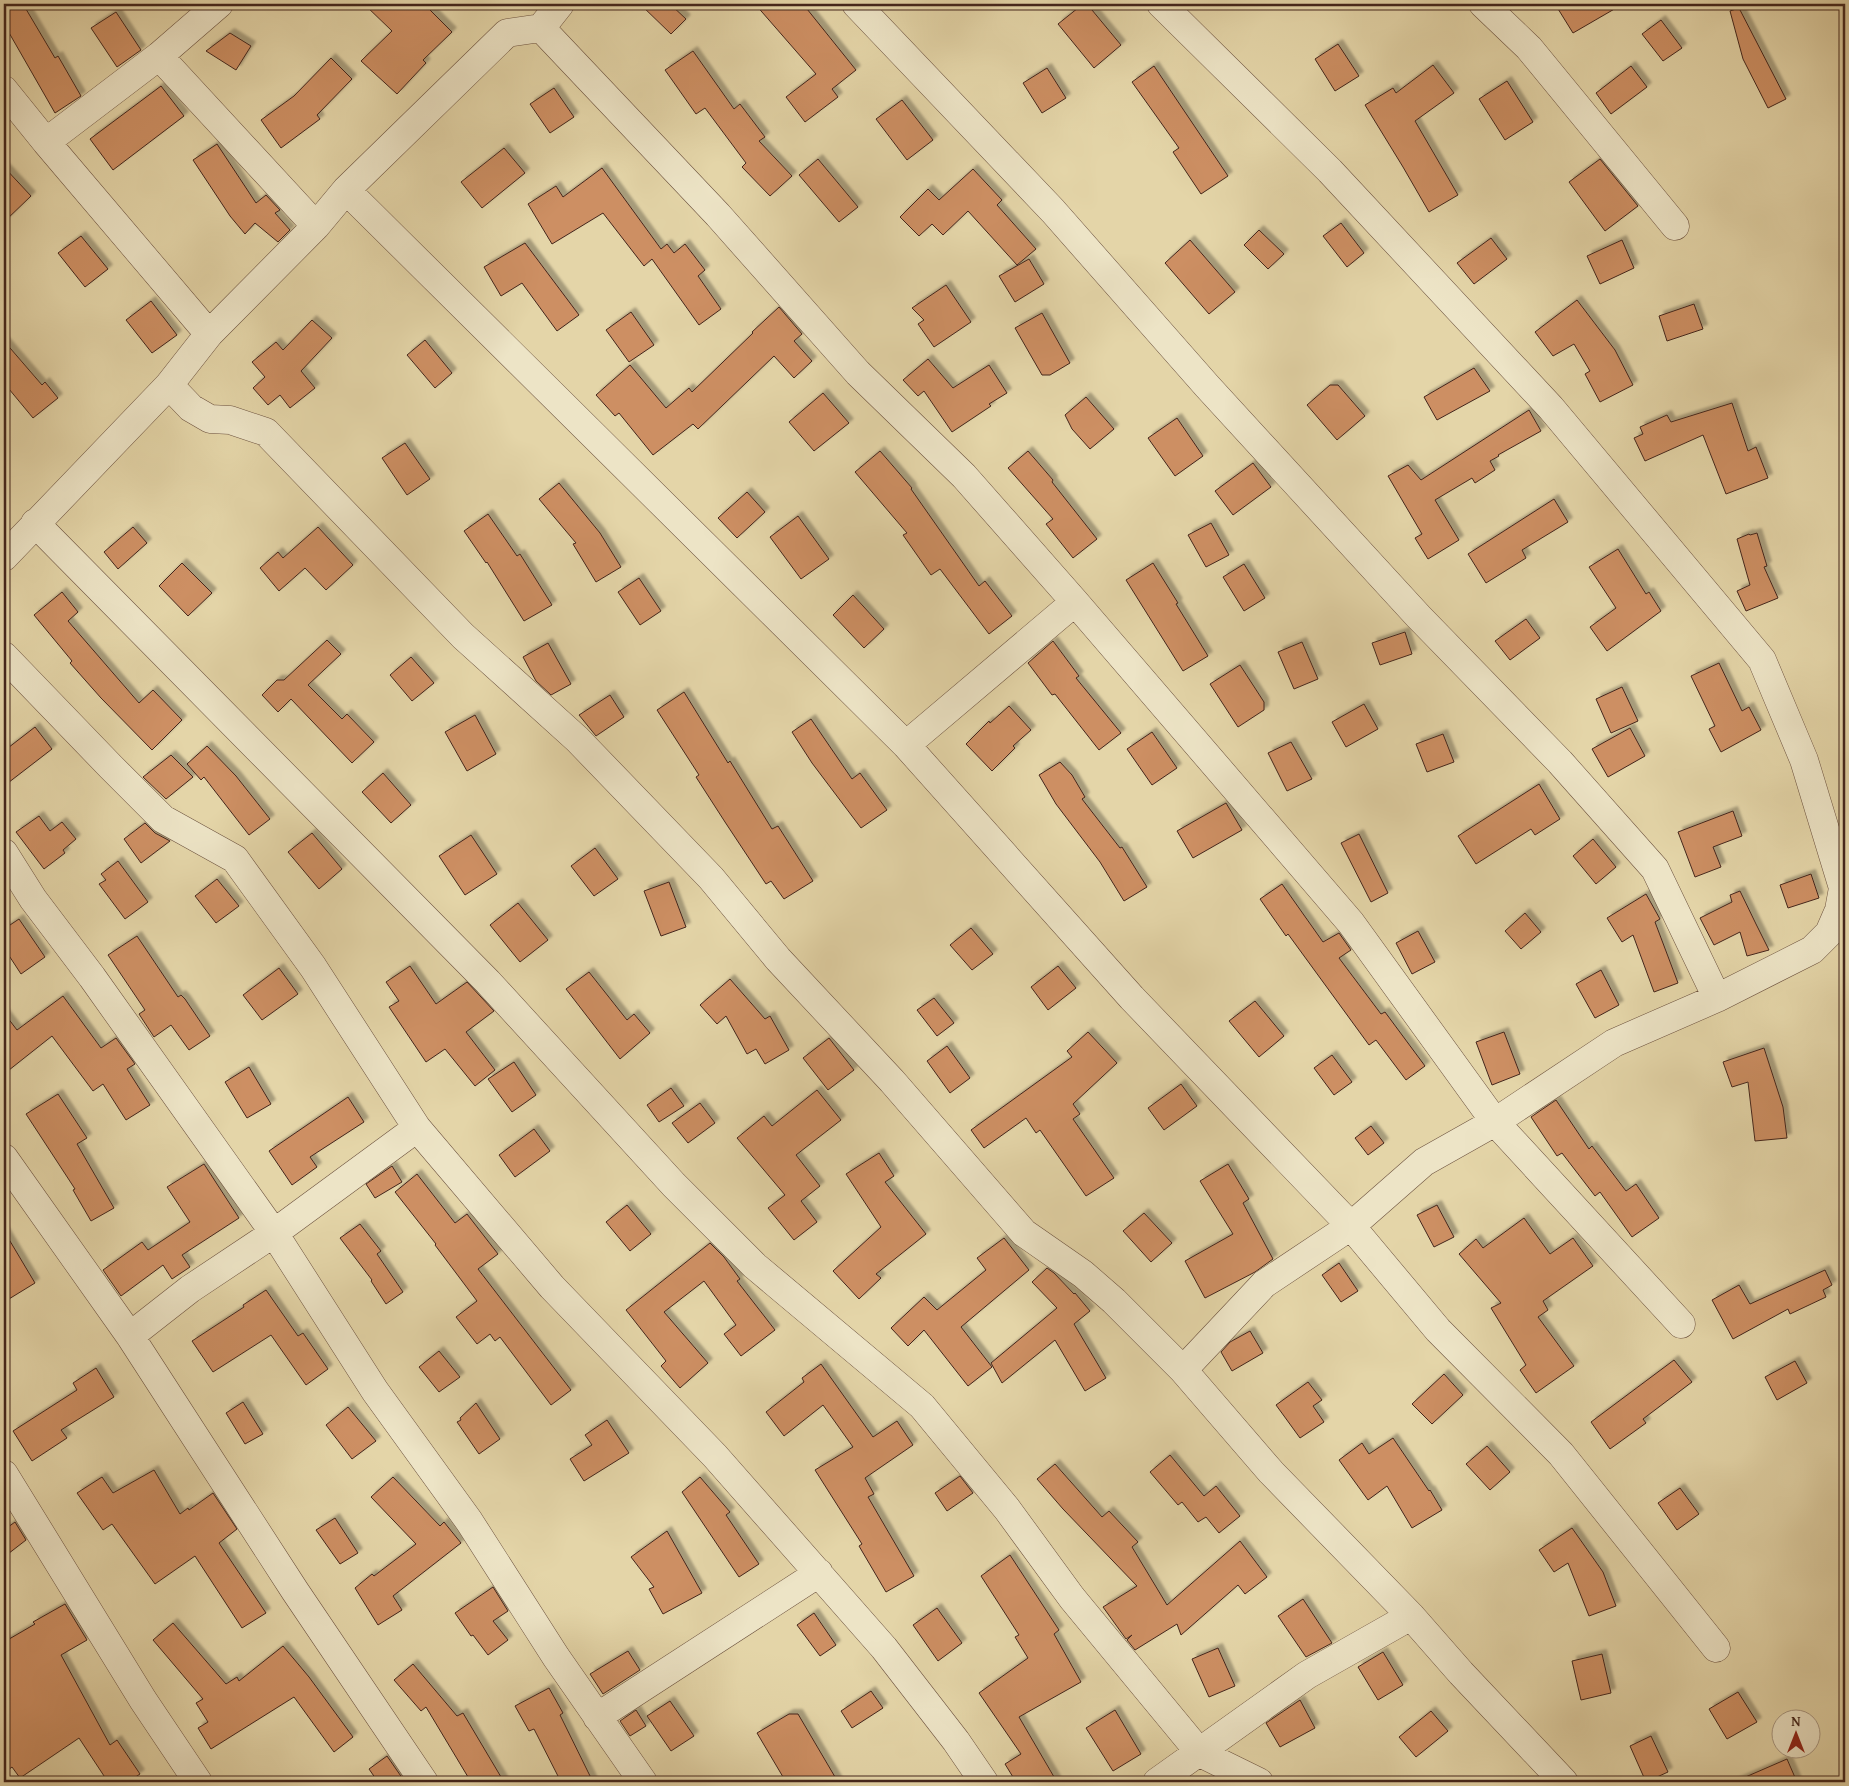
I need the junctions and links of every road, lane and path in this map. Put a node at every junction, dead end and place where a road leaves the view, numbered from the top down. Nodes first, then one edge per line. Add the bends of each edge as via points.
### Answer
1 (219, 4) edge
2 (560, 4) edge
3 (856, 4) edge
4 (1483, 4) edge
5 (1172, 8) edge
6 (541, 28) junction
7 (159, 56) junction
8 (4, 90) edge
9 (46, 142) junction
10 (346, 190) junction
11 (316, 226) junction
12 (1676, 226) dead end
13 (209, 334) junction
14 (169, 385) junction
15 (35, 524) junction
16 (4, 557) edge
17 (1075, 602) junction
18 (4, 656) edge
19 (906, 745) junction
20 (4, 852) edge
21 (1717, 998) junction
22 (1494, 1122) junction
23 (417, 1128) junction
24 (4, 1158) edge
25 (1352, 1226) junction
26 (274, 1233) junction
27 (1681, 1324) dead end
28 (130, 1336) junction
29 (1184, 1370) junction
30 (4, 1474) edge
31 (818, 1573) junction
32 (1411, 1616) junction
33 (1716, 1648) dead end
34 (597, 1717) junction
35 (1200, 1753) junction
36 (198, 1782) edge
37 (424, 1782) edge
38 (643, 1782) edge
39 (984, 1782) edge
40 (1157, 1782) edge
41 (1259, 1782) edge
42 (1564, 1782) edge

1 - 7 street
2 - 6 street
3 - 21 street via 1053,211 1207,386 1418,616 1560,762 1655,869
4 - 12 street via 1529,48
5 - 21 street via 1330,171 1551,408 1762,660 1804,760 1843,888 1840,910 1829,933 1812,950
6 - 10 street via 507,33
6 - 17 street via 718,215 858,373 964,476
7 - 9 street
7 - 11 street
8 - 9 street
9 - 13 street
10 - 11 street
10 - 19 street
11 - 13 street
13 - 14 street
14 - 15 street
14 - 29 street via 191,408 210,419 230,420 266,432 463,636 577,739 711,878 778,958 898,1088 1024,1233 1083,1274
15 - 16 street
15 - 35 street via 488,982 674,1185 755,1266 922,1406 1008,1509 1072,1598
17 - 19 street
17 - 22 street via 1352,923
18 - 23 street via 164,818 235,858 313,966
19 - 25 street via 1132,998
20 - 26 street via 33,899
21 - 22 street via 1614,1043
22 - 25 street via 1424,1162
22 - 27 street
23 - 26 street
23 - 31 street via 552,1287 715,1456
24 - 28 street
25 - 29 street via 1264,1284
25 - 33 street via 1438,1330 1561,1454
26 - 28 street via 190,1289
26 - 34 street via 375,1391 469,1521
28 - 37 street via 295,1591
29 - 32 street via 1271,1472
30 - 36 street via 142,1700
31 - 34 street
31 - 39 street via 884,1648
32 - 35 street via 1307,1675
32 - 42 street via 1461,1674
34 - 38 street
35 - 40 street
35 - 41 street

